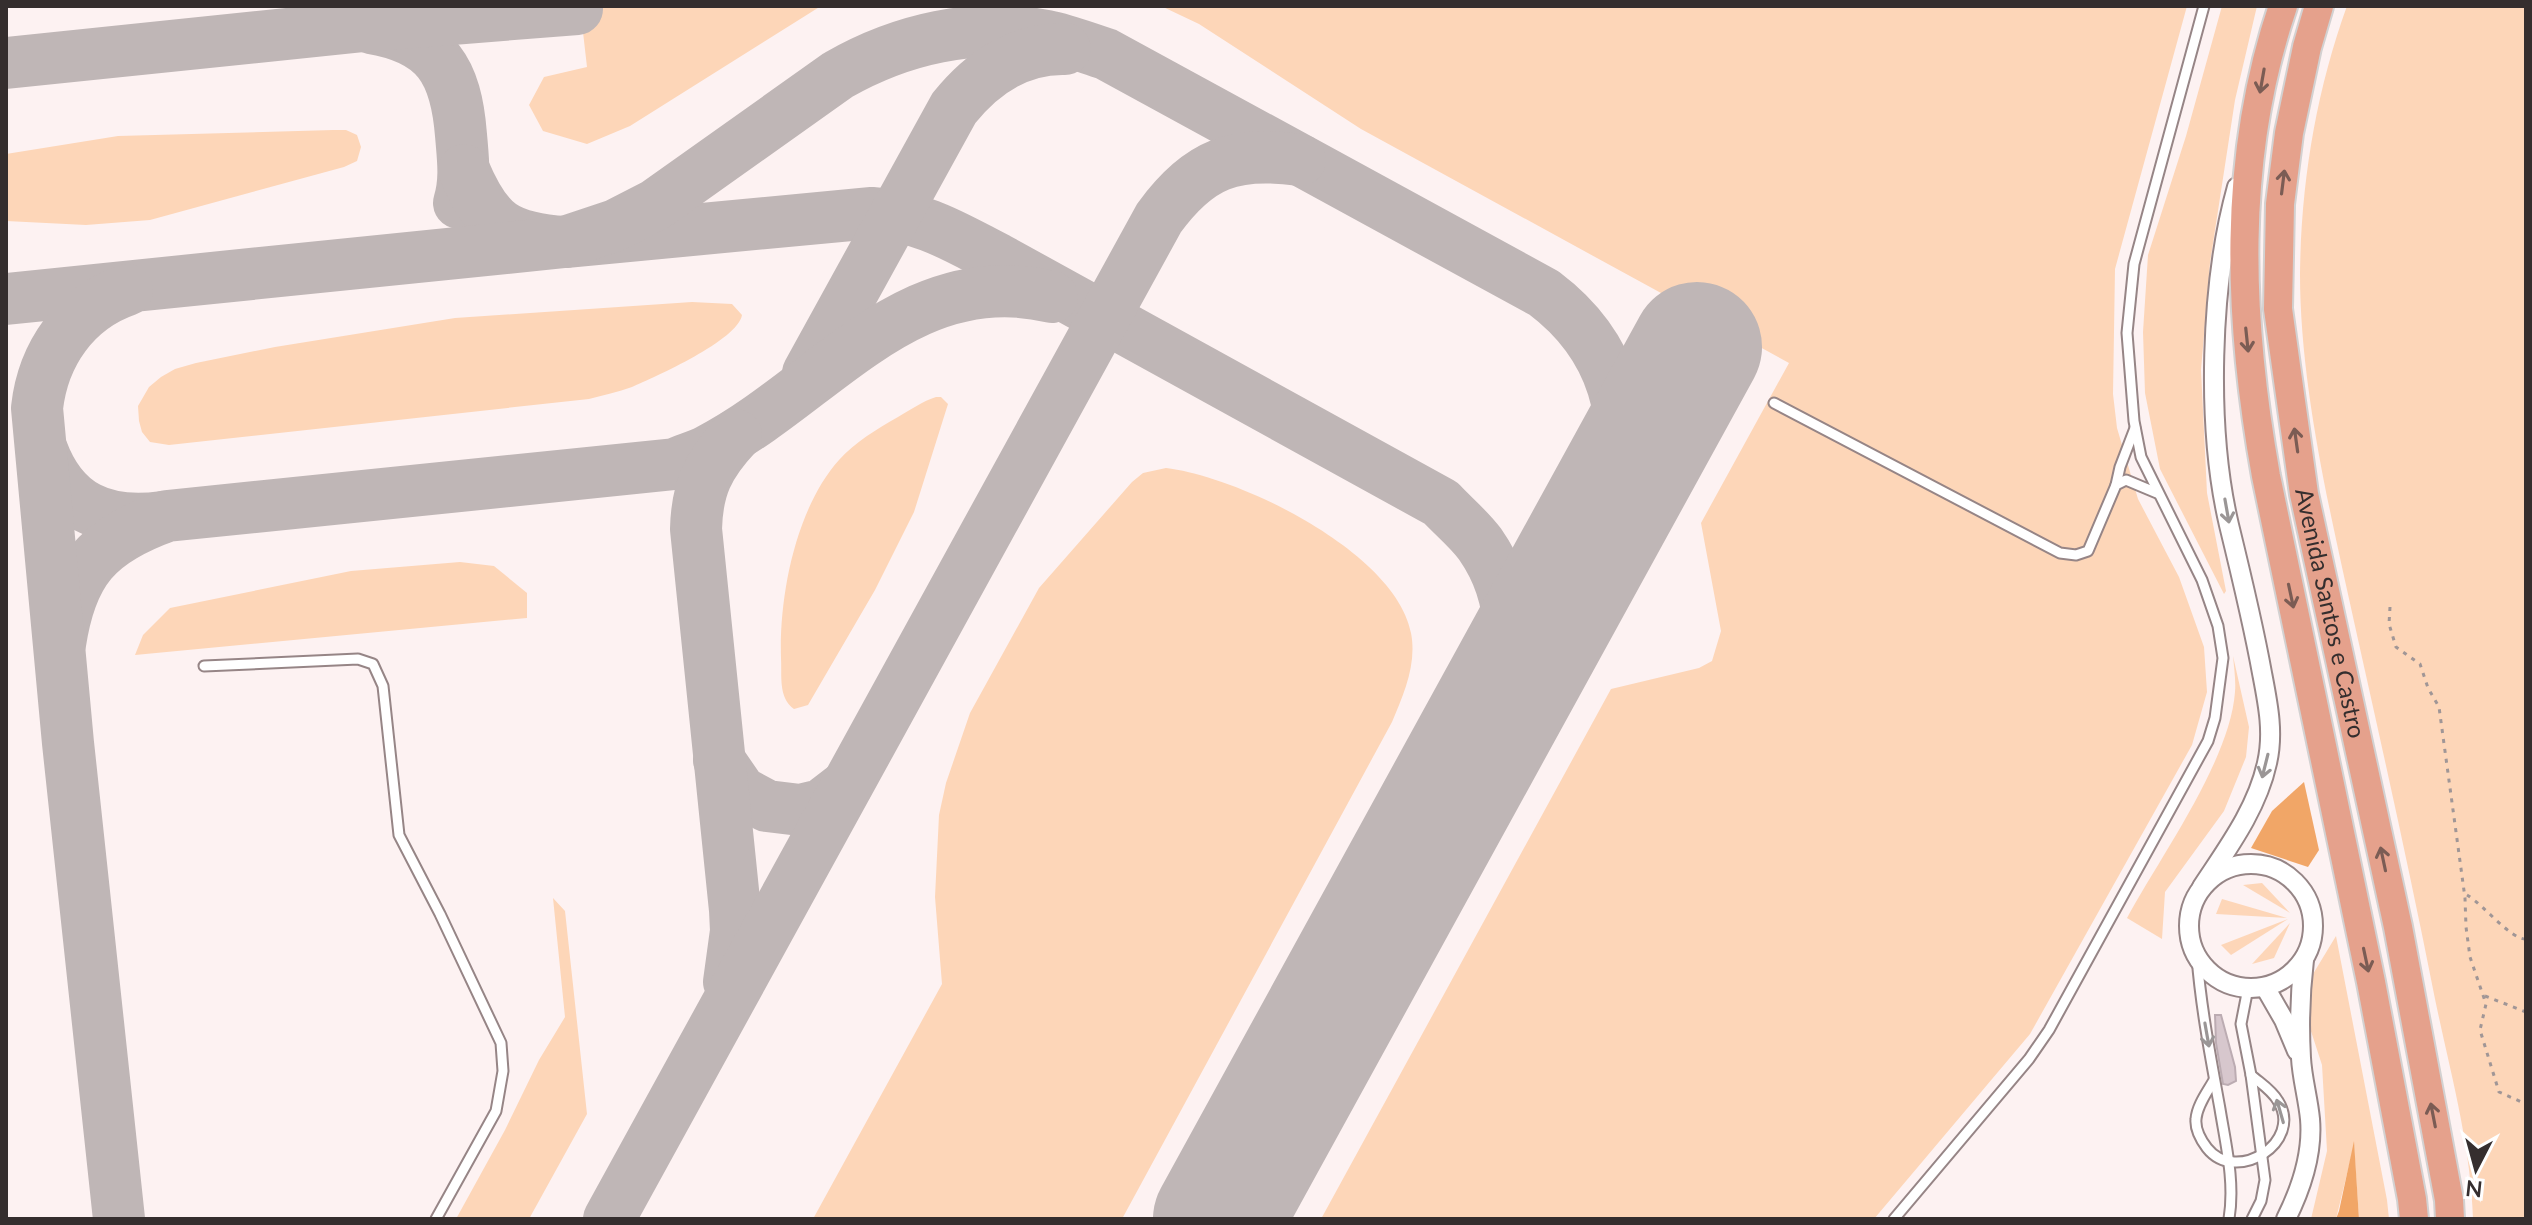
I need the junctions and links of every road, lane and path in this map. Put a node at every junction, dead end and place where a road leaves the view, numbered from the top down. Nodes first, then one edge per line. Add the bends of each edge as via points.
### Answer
1 (2204, 6) edge
2 (2283, 6) edge
3 (2319, 6) edge
4 (2253, 130) junction
5 (1774, 403) dead end
6 (2135, 428) junction
7 (2116, 485) junction
8 (2157, 493) junction
9 (2390, 607) dead end
10 (204, 666) dead end
11 (2202, 887) junction
12 (2465, 894) junction
13 (2526, 939) edge
14 (2197, 957) junction
15 (2304, 960) junction
16 (2256, 988) junction
17 (2485, 996) junction
18 (2526, 1012) edge
19 (2301, 1061) junction
20 (2251, 1075) junction
21 (2214, 1080) junction
22 (2526, 1104) edge
23 (2263, 1156) junction
24 (2229, 1161) junction
25 (436, 1219) edge
26 (1894, 1219) edge
27 (2229, 1219) edge
28 (2252, 1219) edge
29 (2286, 1219) edge
30 (2414, 1219) edge
31 (2450, 1219) edge

1 - 6 lane via 2134,264 2127,333
2 -> 4 main road, Avenida Santos e Castro via 2267,53
31 -> 3 main road, Avenida Santos e Castro via 2398,927 2304,494 2278,309 2280,204 2289,133
4 -> 11 street via 2234,195 2221,270 2214,405 2228,523 2272,725 2267,764 2253,804
4 -> 30 main road, Avenida Santos e Castro via 2243,278 2256,419
5 - 7 lane via 2060,553 2088,551
6 - 7 lane
6 - 8 lane
7 - 8 lane via 2126,480
8 - 26 lane via 2202,580 2218,626 2223,658 2208,741 2049,1030
9 - 12 path via 2396,647 2420,664 2439,707
10 - 25 lane via 358,659 373,664 383,686 399,835 501,1043 503,1071 496,1111
11 - 14 street via 2189,929
11 - 15 street via 2238,865 2279,870 2296,882 2314,920
12 - 13 path via 2511,935
12 - 17 path via 2470,957
14 - 16 street via 2219,979
14 -> 21 lane
15 - 16 street via 2289,976
15 - 19 street
16 - 19 street via 2284,1020
16 - 20 lane via 2241,1024
17 - 18 path
17 - 22 path via 2480,1030 2499,1092
19 - 29 street via 2309,1145 2306,1170
20 - 23 lane
23 -> 20 lane via 2284,1123 2281,1104
21 - 24 lane
21 - 24 lane via 2196,1119 2200,1139 2211,1154
23 - 24 lane
23 - 28 lane via 2265,1180
24 - 27 lane

